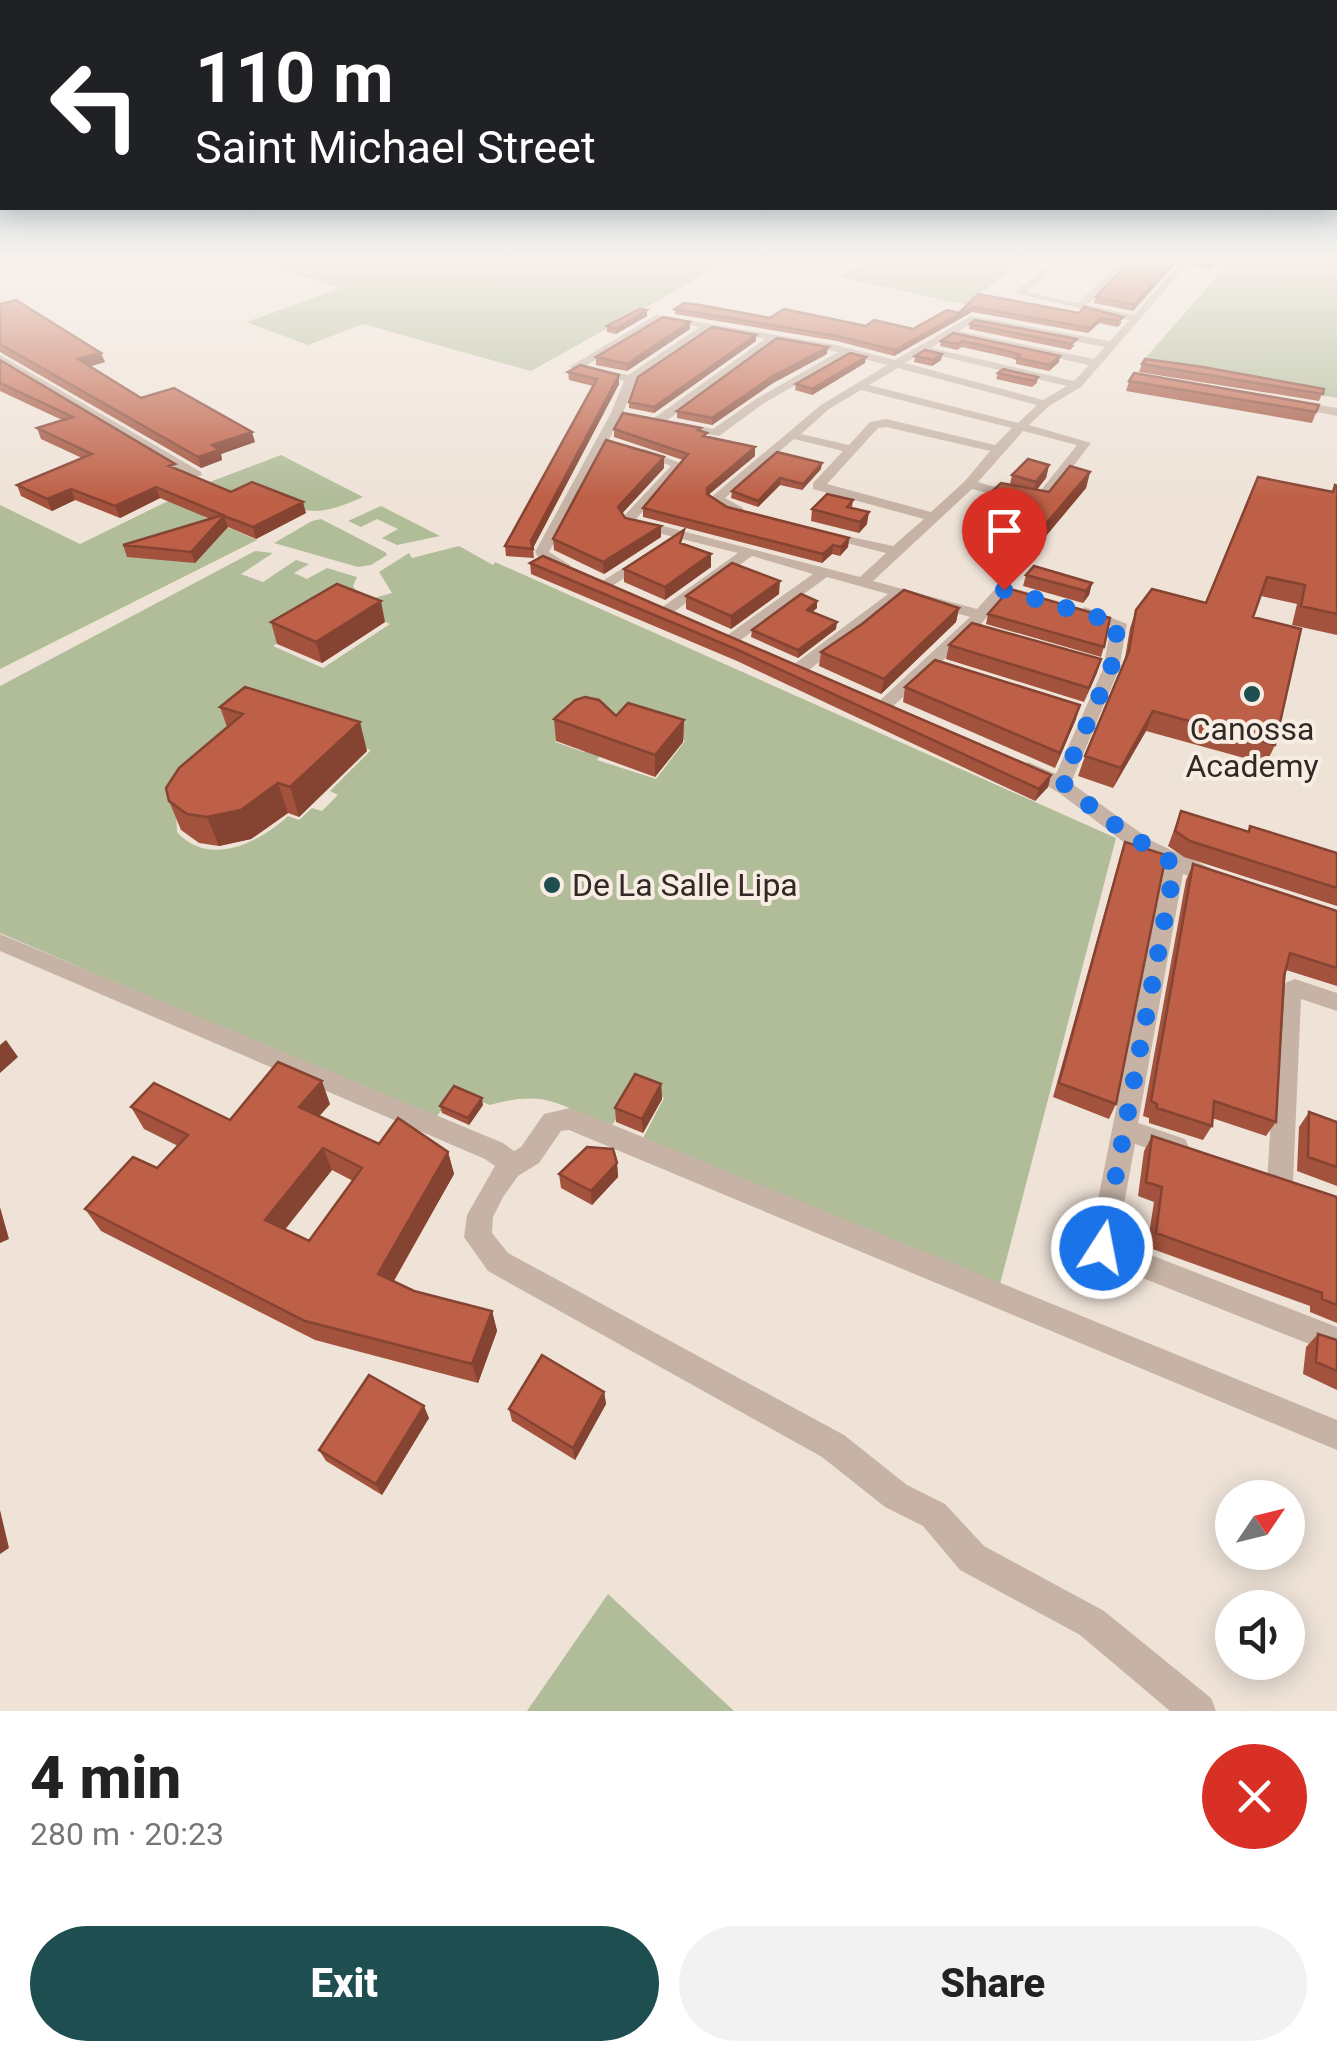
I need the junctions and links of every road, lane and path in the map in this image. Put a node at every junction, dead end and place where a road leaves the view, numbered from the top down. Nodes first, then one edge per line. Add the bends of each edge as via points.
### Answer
1 (624, 338) edge
2 (691, 338) edge
3 (773, 338) edge
4 (778, 338) edge
5 (940, 338) edge
6 (978, 338) edge
7 (1077, 338) edge
8 (1118, 338) edge
9 (1112, 345) junction
10 (922, 349) junction
11 (846, 352) junction
12 (0, 359) edge
13 (1096, 363) junction
14 (891, 366) junction
15 (630, 379) junction
16 (1078, 385) junction
17 (857, 386) junction
18 (1274, 401) edge
19 (1045, 404) junction
20 (1337, 412) edge
21 (638, 417) junction
22 (1022, 426) junction
23 (792, 434) junction
24 (600, 441) junction
25 (998, 449) junction
26 (853, 450) junction
27 (196, 475) edge
28 (970, 484) junction
29 (751, 514) edge
30 (934, 517) junction
31 (805, 528) edge
32 (683, 532) junction
33 (667, 543) edge
34 (894, 551) junction
35 (750, 552) junction
36 (651, 554) edge
37 (825, 572) junction
38 (863, 582) junction
39 (900, 593) junction
40 (666, 611) edge
41 (975, 621) junction
42 (986, 633) edge
43 (732, 639) edge
44 (1093, 664) edge
45 (799, 669) edge
46 (1111, 669) junction
47 (901, 714) edge
48 (1008, 760) edge
49 (1062, 782) junction
50 (1175, 865) junction
51 (1229, 883) edge
52 (0, 942) edge
53 (1337, 1002) edge
54 (1126, 1130) junction
55 (1194, 1153) edge
56 (512, 1166) junction
57 (1246, 1170) edge
58 (1337, 1341) edge
59 (1337, 1435) edge
60 (1198, 1711) edge

1 - 15 street via 575,366
2 - 15 street
3 - 21 street
4 - 11 street
5 - 10 street
6 - 13 street
7 - 9 street
8 - 9 street
9 - 13 street
10 - 14 street
10 - 16 street
11 - 14 street
11 - 21 street via 715,433
12 - 27 street
13 - 16 street
14 - 17 street
14 - 19 street
15 - 21 street
16 - 19 street
17 - 22 street
17 - 23 street
18 - 20 street
19 - 22 street
21 - 24 street
22 - 25 street
22 - 28 street via 1085,444 1037,504
23 - 26 street
23 - 29 street via 716,499
24 - 32 street via 679,463 629,518
24 - 36 street via 542,552 612,588
25 - 26 street via 886,423 874,424
25 - 28 street
26 - 30 street via 818,488
28 - 30 street
30 - 34 street
31 - 34 street
32 - 33 street
32 - 35 street
34 - 38 street
35 - 37 street
35 - 40 street
37 - 38 street
37 - 43 street
38 - 39 street
39 - 41 street
39 - 45 street
41 - 42 street
41 - 46 street via 1004,590 1118,623
41 - 47 street via 939,667 875,702
44 - 46 street
46 - 49 street via 1083,712
48 - 49 street
49 - 50 street
50 - 51 street
50 - 54 street
52 - 56 street via 494,1151
53 - 57 street via 1290,992 1290,1185
54 - 55 street
54 - 58 street via 1102,1248
56 - 59 street via 530,1155 553,1122 570,1119
56 - 60 street via 484,1205 478,1227 498,1262 833,1446 896,1496 934,1515 972,1558 1092,1623

